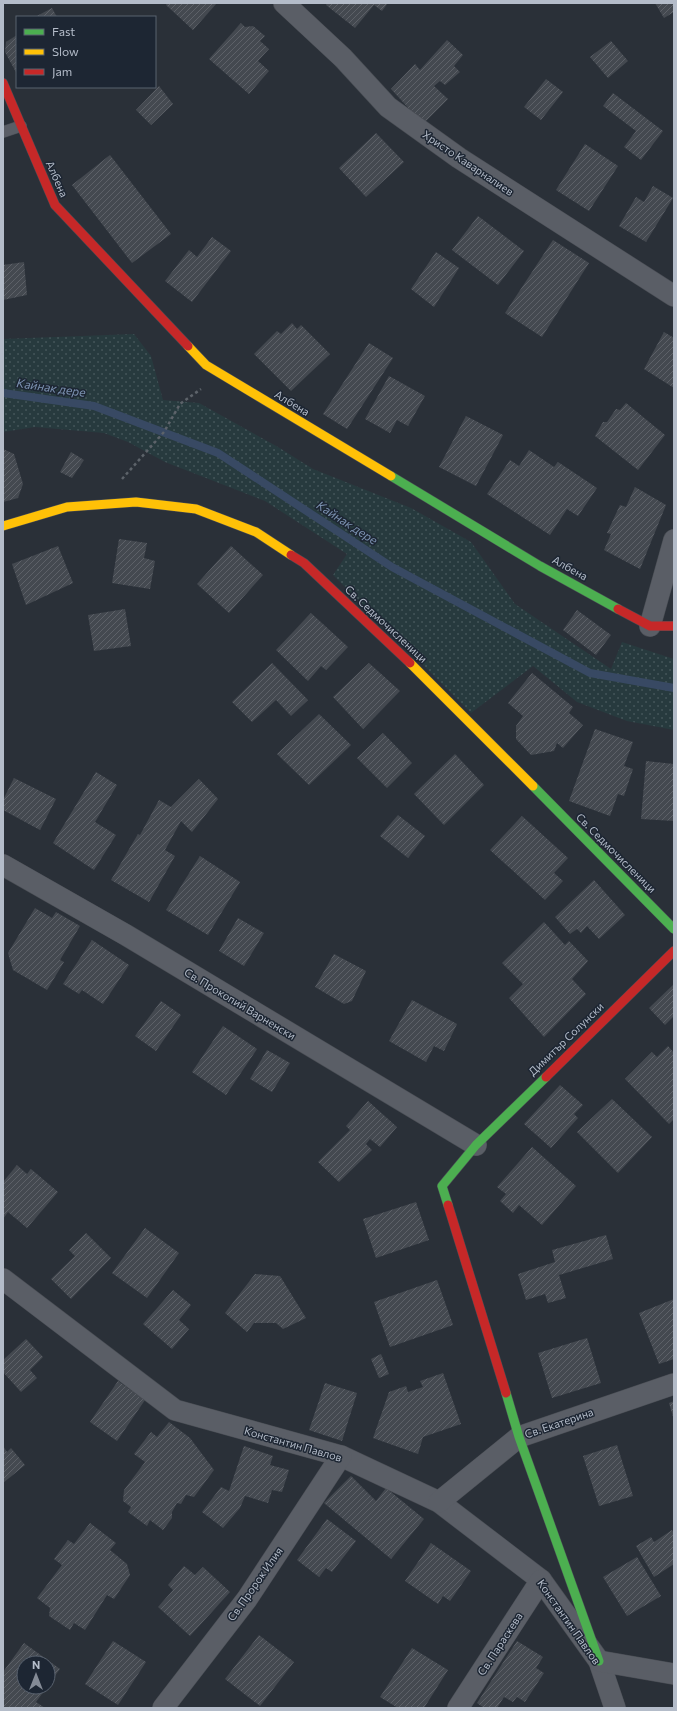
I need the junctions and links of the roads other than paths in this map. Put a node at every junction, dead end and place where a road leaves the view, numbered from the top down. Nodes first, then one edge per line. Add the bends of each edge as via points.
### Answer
1 (284, 3) edge
2 (3, 83) edge
3 (22, 126) junction
4 (3, 132) edge
5 (674, 296) edge
6 (3, 526) edge
7 (674, 540) edge
8 (650, 626) junction
9 (674, 626) edge
10 (3, 865) edge
11 (674, 929) edge
12 (674, 951) edge
13 (476, 1144) junction
14 (3, 1279) edge
15 (674, 1384) edge
16 (519, 1436) junction
17 (341, 1456) junction
18 (439, 1502) junction
19 (542, 1580) junction
20 (598, 1661) junction
21 (674, 1674) edge
22 (164, 1708) edge
23 (458, 1708) edge
24 (615, 1708) edge

1 - 5 street, Христо Каварналиев via 343,58 388,106 458,158
2 - 3 street, Албена
3 - 4 lane
3 - 8 street, Албена via 55,205 206,365 540,566
6 - 11 street, Св. Седмочисленици via 67,507 136,502 196,509 256,532 304,562 416,668
7 - 8 street
8 - 9 street, Албена
10 - 13 street, Св. Прокопий Варненски
12 - 13 street, Димитър Солунски
13 - 16 street, Димитър Солунски via 442,1186
14 - 17 street, Константин Павлов via 175,1410
15 - 16 street, Св. Екатерина
16 - 18 street, Св. Екатерина
16 - 20 street
17 - 18 street, Константин Павлов
17 - 22 street, Св. Пророк Илия via 247,1599
18 - 19 street, Константин Павлов
19 - 20 street, Константин Павлов
19 - 23 street, Св. Параскева
20 - 21 street
20 - 24 street, Константин Павлов

